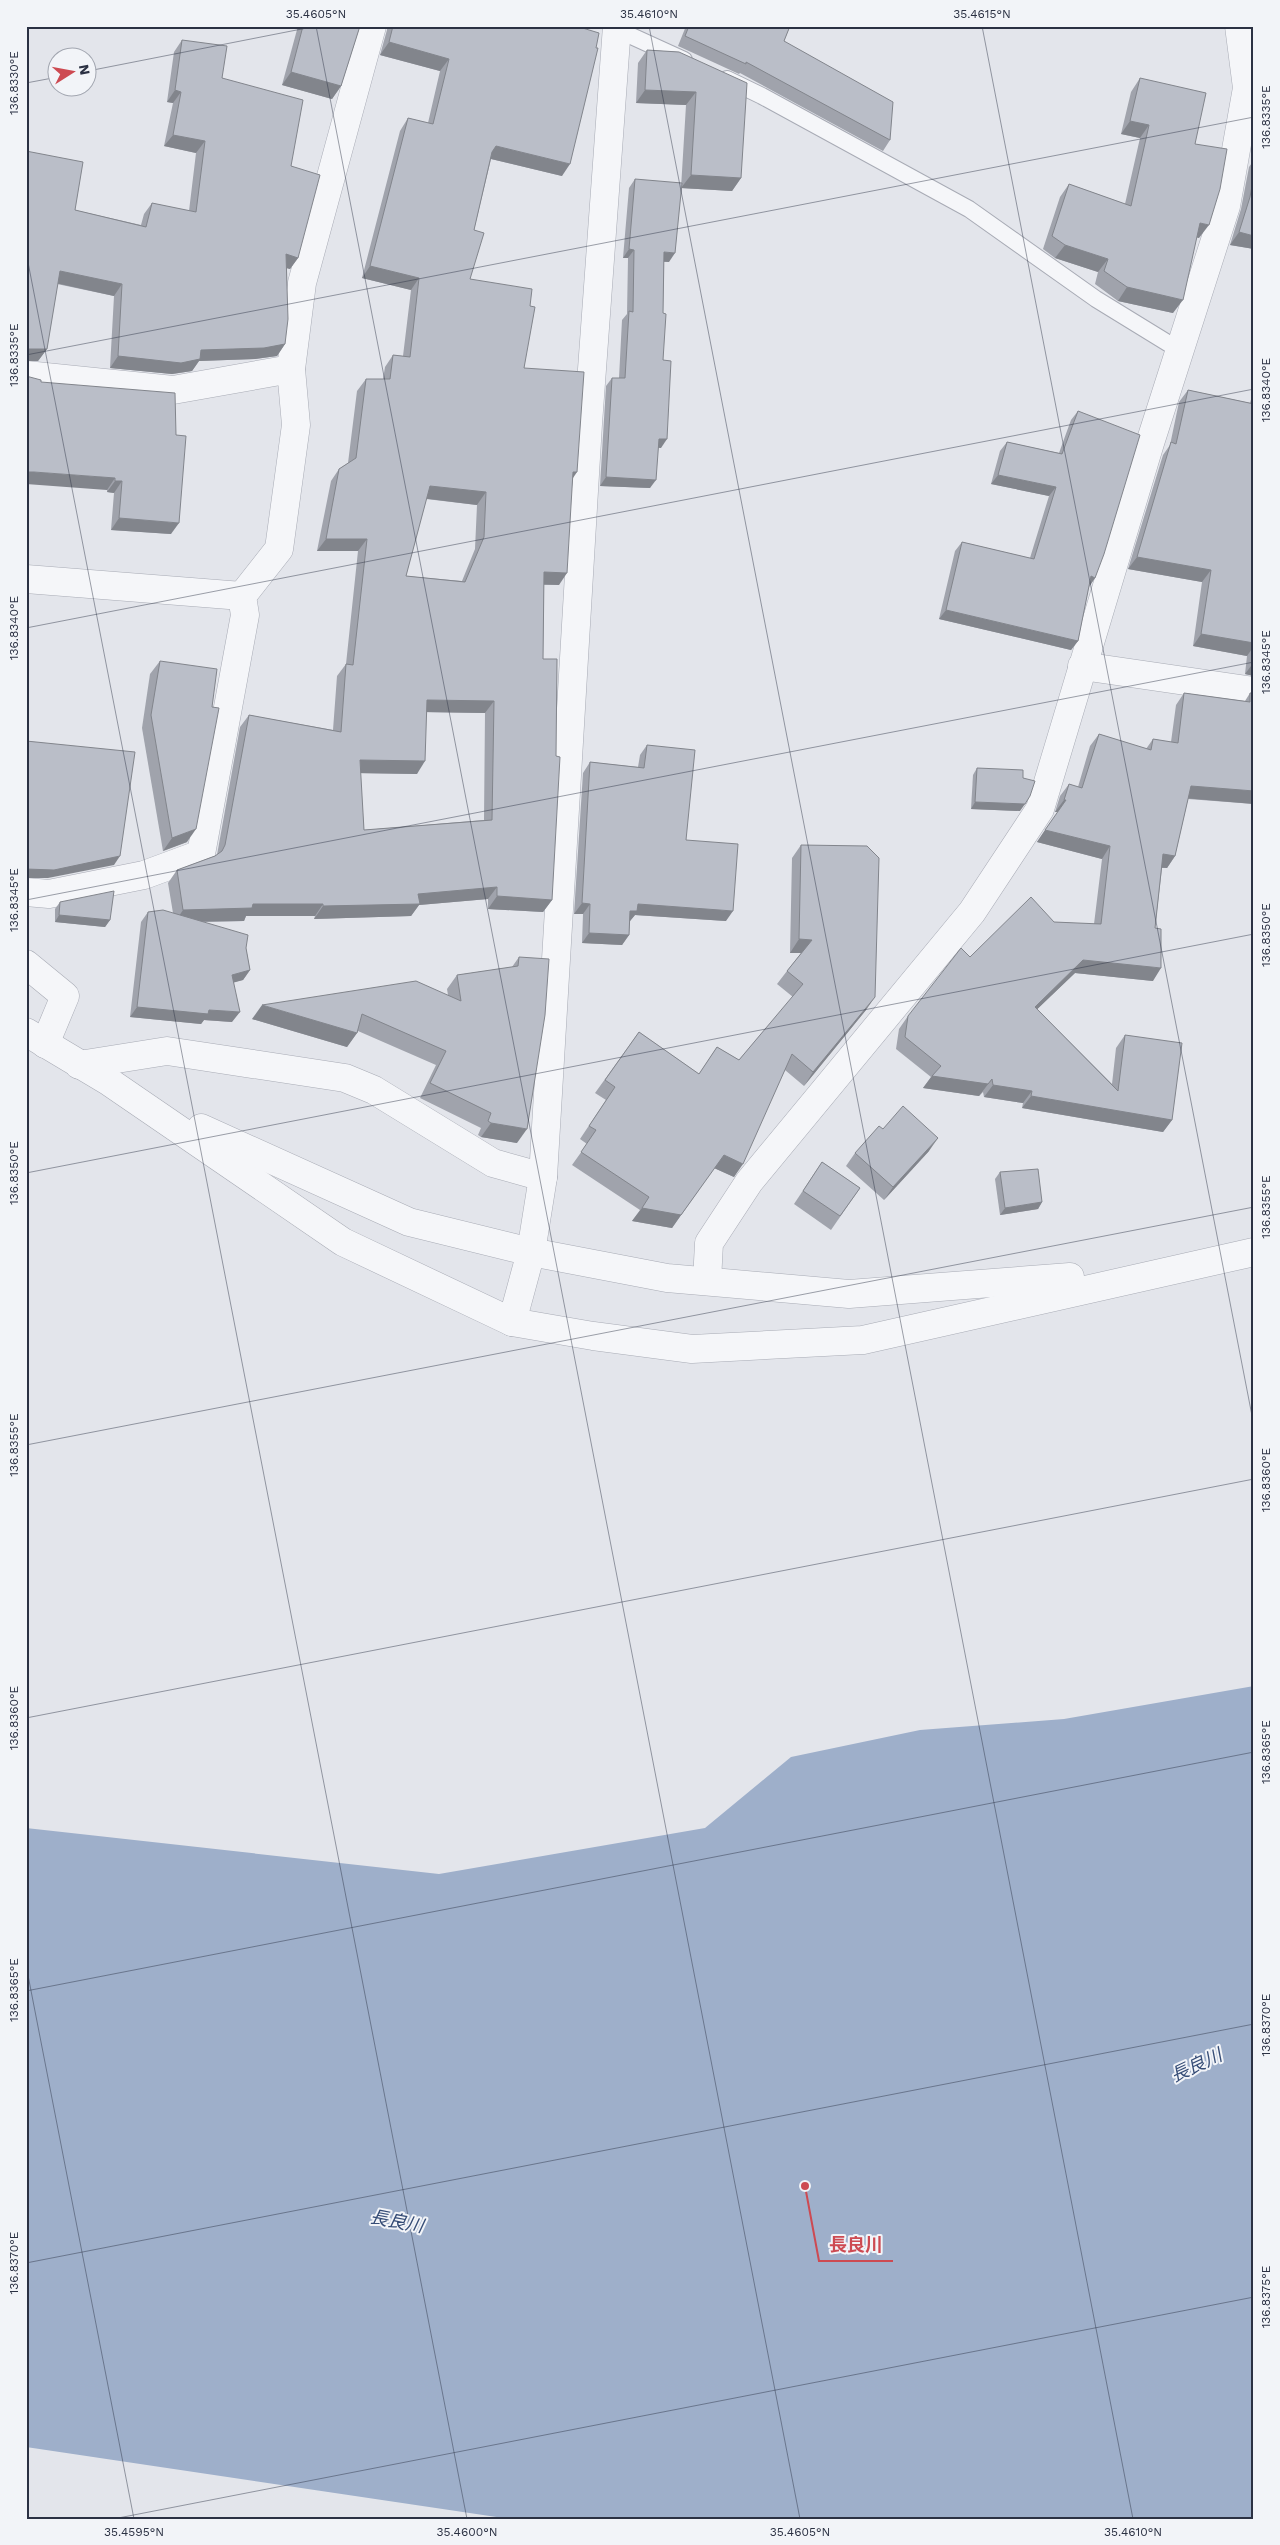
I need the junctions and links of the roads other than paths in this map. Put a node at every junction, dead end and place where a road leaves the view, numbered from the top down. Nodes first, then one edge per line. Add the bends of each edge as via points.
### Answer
1 (372, 26) edge
2 (1239, 26) edge
3 (616, 27) edge
4 (1179, 350) junction
5 (292, 369) junction
6 (26, 375) edge
7 (26, 579) edge
8 (242, 596) junction
9 (1082, 666) junction
10 (1254, 691) edge
11 (26, 892) edge
12 (26, 964) edge
13 (36, 1038) edge
14 (79, 1064) junction
15 (108, 1081) junction
16 (543, 1177) junction
17 (531, 1252) junction
18 (1254, 1252) edge
19 (1213, 1260) junction
20 (707, 1281) junction
21 (512, 1322) junction

1 - 5 street via 302,283
2 - 4 street via 1247,88 1226,206
3 - 4 lane via 762,96 969,209 1096,299
3 - 16 street via 588,424
4 - 9 street
5 - 6 street via 173,390
5 - 8 street via 296,424 279,549
7 - 8 street
8 - 11 street via 246,615 201,854 144,875 49,894
9 - 10 street
9 - 20 street via 1040,809 972,912 749,1182 709,1243
12 - 13 street via 65,996
13 - 14 street
14 - 15 street
14 - 16 street via 167,1051 346,1078 374,1090 493,1164
15 - 17 street via 242,1148 409,1222
15 - 21 street via 343,1242
16 - 17 street
17 - 20 street via 667,1278
17 - 21 street
18 - 19 street
19 - 20 street via 1044,1280 849,1294
19 - 21 street via 863,1340 692,1349

